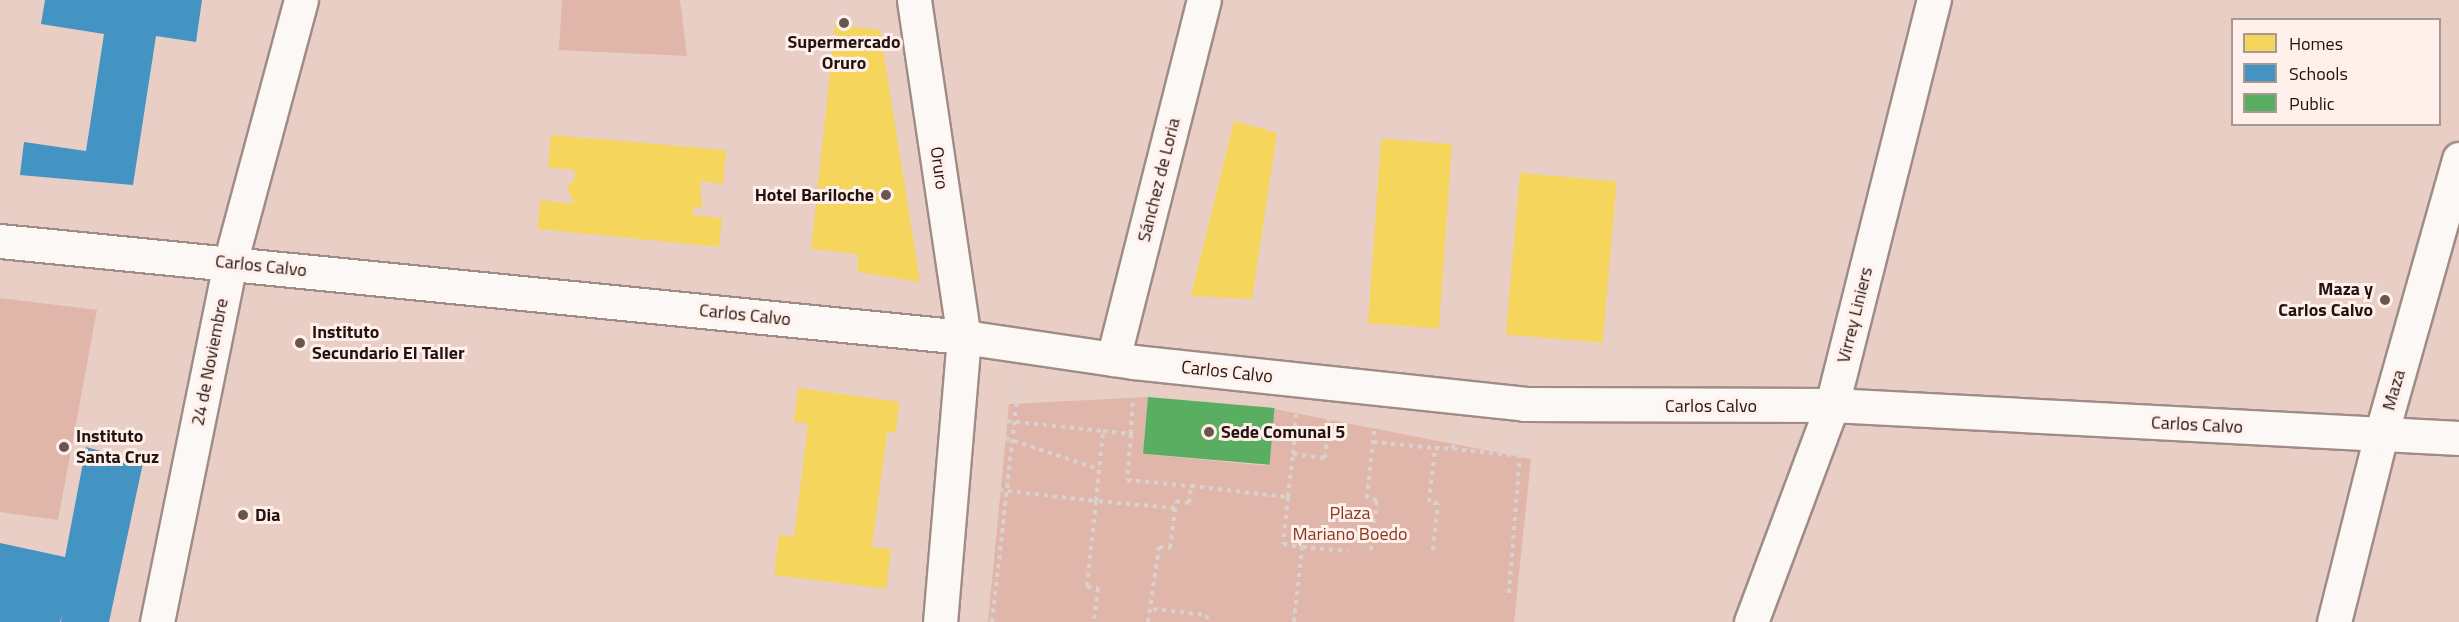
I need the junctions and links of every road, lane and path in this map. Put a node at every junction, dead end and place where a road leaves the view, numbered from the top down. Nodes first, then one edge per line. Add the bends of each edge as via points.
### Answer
1 (302, 0) edge
2 (914, 0) edge
3 (1204, 0) edge
4 (1935, 0) edge
5 (2459, 159) edge
6 (0, 241) edge
7 (230, 263) junction
8 (964, 337) junction
9 (1024, 346) junction
10 (1113, 359) junction
11 (1332, 384) junction
12 (1378, 389) junction
13 (1456, 397) junction
14 (1524, 404) junction
15 (1832, 405) junction
16 (1007, 421) dead end
17 (1014, 422) junction
18 (1103, 431) junction
19 (2381, 435) junction
20 (1005, 438) dead end
21 (2459, 438) edge
22 (1012, 439) junction
23 (1373, 442) junction
24 (1435, 448) junction
25 (1453, 449) junction
26 (1520, 456) junction
27 (1099, 469) junction
28 (1191, 486) junction
29 (999, 490) dead end
30 (1006, 491) junction
31 (1288, 496) junction
32 (1096, 501) junction
33 (1175, 508) junction
34 (1302, 547) junction
35 (1371, 550) dead end
36 (1433, 550) dead end
37 (1348, 551) dead end
38 (1509, 593) dead end
39 (1153, 609) junction
40 (158, 622) edge
41 (940, 622) edge
42 (993, 622) edge
43 (1094, 622) edge
44 (1148, 622) edge
45 (1206, 622) edge
46 (1294, 622) edge
47 (1751, 622) edge
48 (2334, 622) edge

1 - 7 street, 24 de Noviembre
2 - 8 street, Oruro
3 - 10 street, Sánchez de Loria
4 - 15 street, Virrey Liniers
5 - 19 street, Maza
6 - 7 street, Carlos Calvo
7 - 8 street, Carlos Calvo
7 - 40 street, 24 de Noviembre
8 - 9 street, Carlos Calvo
8 - 41 street
9 - 10 street, Carlos Calvo
9 - 17 path
10 - 11 street, Carlos Calvo
11 - 12 street, Carlos Calvo
11 - 31 path via 1325,458 1293,454
12 - 13 street, Carlos Calvo
12 - 23 path
13 - 14 street, Carlos Calvo
13 - 25 path
14 - 15 street, Carlos Calvo
14 - 26 path
15 - 19 street, Carlos Calvo
15 - 47 street, Virrey Liniers
16 - 17 path
17 - 18 path
17 - 22 path
18 - 27 path
18 - 28 path via 1131,434 1127,480
19 - 21 street, Carlos Calvo
19 - 48 street, Maza
20 - 22 path
22 - 27 path
22 - 30 path
23 - 24 path
23 - 35 path via 1367,498 1377,500
24 - 25 path
24 - 36 path via 1429,502 1438,503
25 - 26 path
26 - 38 path
27 - 32 path
28 - 31 path
28 - 33 path via 1190,503 1176,501
29 - 30 path
30 - 32 path
30 - 42 path
31 - 34 path via 1283,544
32 - 33 path
32 - 43 path via 1087,587 1098,588
33 - 39 path via 1170,548 1159,547
34 - 37 path
34 - 46 path
39 - 44 path
39 - 45 path via 1207,615

